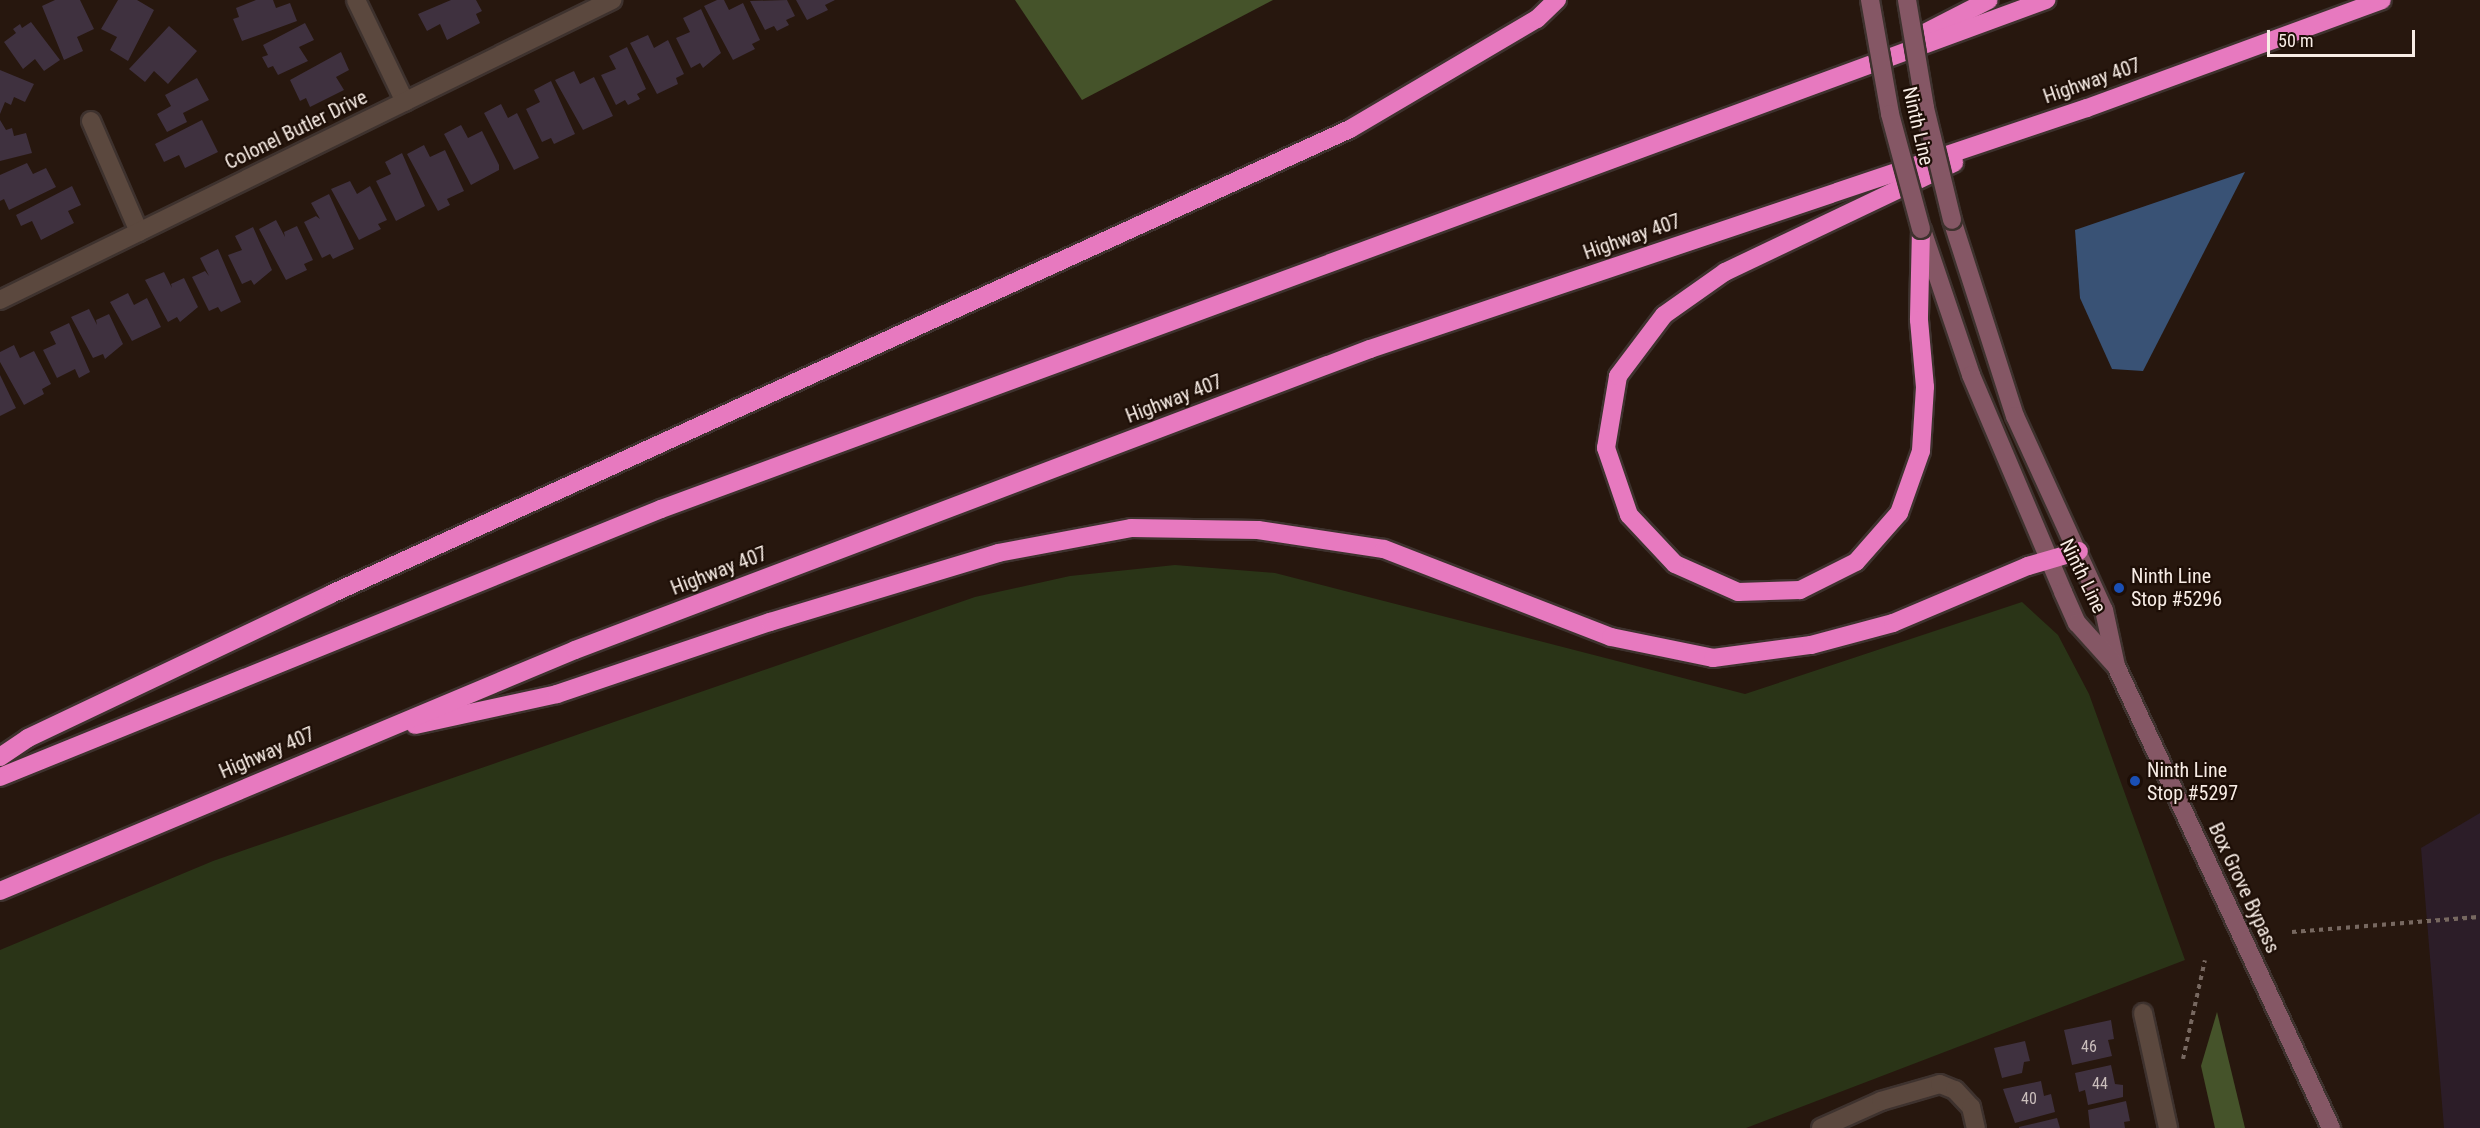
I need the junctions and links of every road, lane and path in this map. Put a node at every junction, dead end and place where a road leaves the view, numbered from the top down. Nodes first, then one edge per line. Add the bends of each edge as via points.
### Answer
1 (356, 0) edge
2 (612, 0) edge
3 (1557, 0) edge
4 (1870, 0) edge
5 (1907, 0) edge
6 (1989, 0) edge
7 (2046, 0) edge
8 (2382, 0) edge
9 (1845, 75) junction
10 (405, 102) junction
11 (2087, 108) junction
12 (91, 121) dead end
13 (1921, 229) junction
14 (139, 232) junction
15 (0, 300) edge
16 (2079, 551) junction
17 (2049, 561) junction
18 (2116, 666) junction
19 (368, 735) junction
20 (0, 757) edge
21 (0, 777) edge
22 (0, 891) edge
23 (2480, 917) edge
24 (2292, 932) dead end
25 (2205, 960) dead end
26 (2143, 1013) dead end
27 (2183, 1059) dead end
28 (1821, 1128) edge
29 (1976, 1128) edge
30 (2168, 1128) edge
31 (2331, 1128) edge

1 - 10 street
2 - 10 street, Colonel Butler Drive
3 - 20 highway via 1536,19 1350,129 331,594 28,738
4 - 13 main road, Ninth Line, bridge via 1890,114
5 - 16 main road, Ninth Line, bridge via 1924,108 1952,220 2015,416
6 - 9 highway
7 - 9 highway
8 - 11 highway, Highway 407
9 - 21 highway via 661,509
10 - 14 street, Colonel Butler Drive
11 - 13 highway via 2000,142 1725,272 1664,315 1618,376 1606,448 1629,515 1675,564 1738,592 1800,590 1856,562 1899,513 1921,451 1925,387 1919,320
11 - 19 highway, Highway 407 via 1370,349 574,650
12 - 14 street
13 - 17 main road, Ninth Line via 1971,375
14 - 15 street, Colonel Butler Drive
16 - 17 highway
16 - 18 main road, Ninth Line via 2104,610
17 - 18 main road, Ninth Line via 2077,623
17 - 19 highway via 1893,623 1811,645 1713,658 1611,637 1384,549 1258,530 1131,528 998,553 770,622 557,694
18 - 31 main road, Box Grove Bypass
19 - 22 highway, Highway 407
23 - 24 path
25 - 27 path
26 - 30 street
28 - 29 street via 1881,1101 1940,1084 1955,1090 1971,1107

